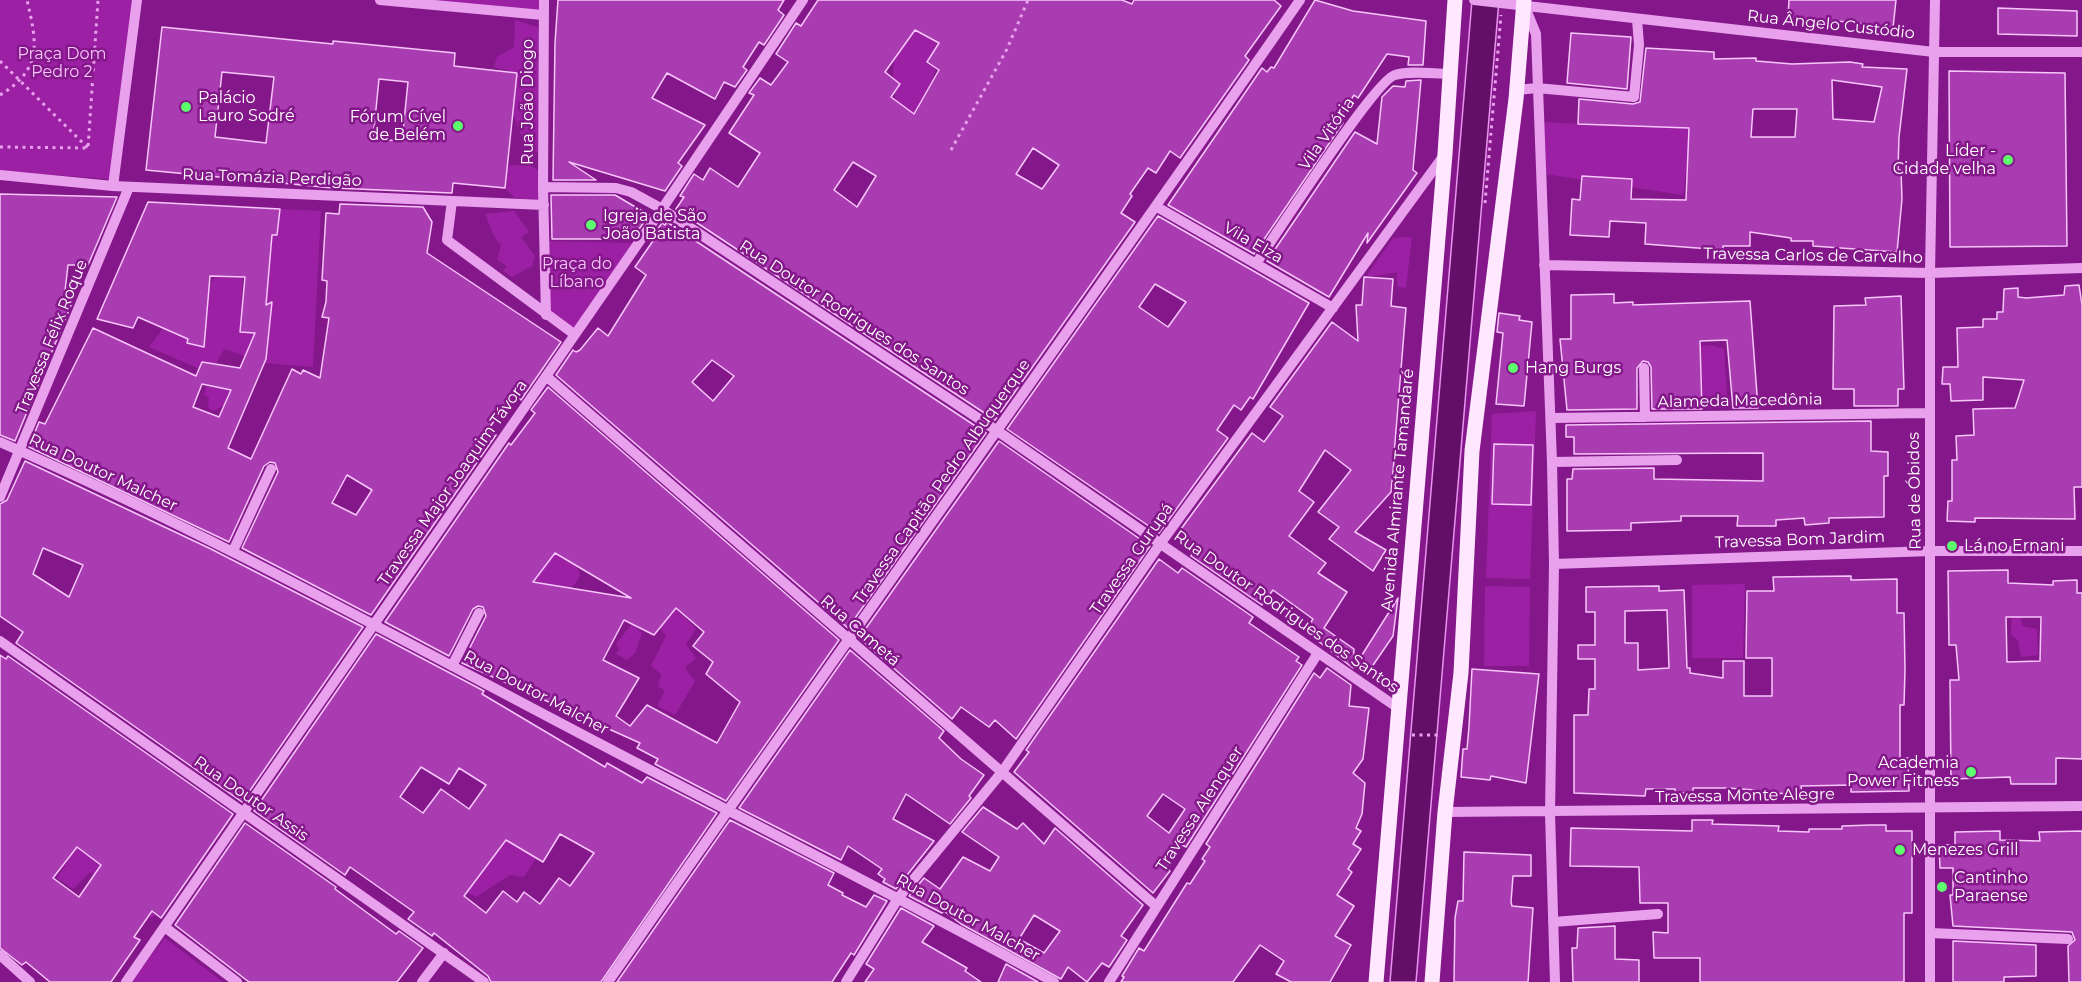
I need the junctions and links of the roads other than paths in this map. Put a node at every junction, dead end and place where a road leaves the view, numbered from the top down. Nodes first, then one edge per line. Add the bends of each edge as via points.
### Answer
1 (137, 0) edge
2 (380, 0) edge
3 (544, 0) edge
4 (803, 0) edge
5 (1300, 0) edge
6 (1455, 0) edge
7 (1474, 0) edge
8 (1935, 0) edge
9 (1524, 3) edge
10 (543, 15) junction
11 (1637, 19) junction
12 (1934, 52) junction
13 (2082, 52) edge
14 (1450, 74) junction
15 (1537, 88) junction
16 (1517, 90) junction
17 (1445, 154) junction
18 (0, 175) edge
19 (113, 186) junction
20 (129, 187) junction
21 (543, 187) junction
22 (452, 201) junction
23 (544, 205) junction
24 (1157, 207) junction
25 (662, 209) junction
26 (1257, 262) junction
27 (1544, 265) junction
28 (2082, 268) edge
29 (1930, 273) junction
30 (1333, 308) junction
31 (546, 315) junction
32 (574, 334) junction
33 (1644, 368) dead end
34 (546, 376) junction
35 (1929, 413) junction
36 (1645, 417) junction
37 (1551, 418) junction
38 (996, 430) junction
39 (0, 442) edge
40 (21, 451) junction
41 (1677, 460) dead end
42 (1552, 462) junction
43 (270, 469) dead end
44 (0, 497) edge
45 (1160, 544) junction
46 (233, 551) junction
47 (1931, 551) junction
48 (2082, 551) edge
49 (1554, 564) junction
50 (479, 613) dead end
51 (374, 624) junction
52 (0, 641) edge
53 (848, 641) junction
54 (1318, 653) junction
55 (452, 666) junction
56 (1398, 708) junction
57 (1002, 772) junction
58 (2082, 806) edge
59 (1931, 809) junction
60 (727, 811) junction
61 (1445, 812) junction
62 (245, 813) junction
63 (1550, 813) junction
64 (899, 897) junction
65 (1156, 906) junction
66 (1658, 914) dead end
67 (1553, 921) junction
68 (166, 928) junction
69 (1930, 933) junction
70 (2068, 939) dead end
71 (444, 953) junction
72 (0, 955) edge
73 (30, 982) edge
74 (126, 982) edge
75 (237, 982) edge
76 (422, 982) edge
77 (484, 982) edge
78 (608, 982) edge
79 (846, 982) edge
80 (1054, 982) edge
81 (1109, 982) edge
82 (1376, 982) edge
83 (1432, 982) edge
84 (1555, 982) edge
85 (1930, 982) edge

1 - 19 street
2 - 10 street
3 - 10 street, Rua João Diogo
4 - 25 street, Travessa Major Joaquim Távora
5 - 24 street, Travessa Capitão Pedro Albuquerque
6 - 14 main road, Avenida Almirante Tamandaré
7 - 9 street, Rua Ângelo Custódio
8 - 12 street, Rua de Óbidos
9 - 11 street, Rua Ângelo Custódio
9 - 15 street via 1536,34
9 - 16 main road
10 - 21 street, Rua João Diogo
11 - 12 street, Rua Ângelo Custódio
11 - 15 street via 1634,97
12 - 13 street, Rua Ângelo Custódio
12 - 29 street, Rua de Óbidos
14 - 17 main road, Avenida Almirante Tamandaré
14 - 26 street, Vila Vitória via 1394,75 1385,81 1353,121
15 - 16 street
15 - 27 street
16 - 61 main road via 1472,451 1461,674
17 - 30 street, Travessa Gurupá
17 - 56 main road, Avenida Almirante Tamandaré
18 - 19 street, Rua Tomázia Perdigão
19 - 20 street, Rua Tomázia Perdigão
20 - 22 street, Rua Tomázia Perdigão
20 - 40 street, Travessa Félix Roque
21 - 23 street, Rua João Diogo
21 - 25 street, Rua Doutor Rodrigues dos Santos via 616,188
22 - 23 street, Rua Tomázia Perdigão
22 - 31 street via 447,240
23 - 31 street, Rua João Diogo
24 - 26 street, Vila Elza
24 - 38 street, Travessa Capitão Pedro Albuquerque
25 - 32 street, Travessa Major Joaquim Távora
25 - 38 street, Rua Doutor Rodrigues dos Santos
26 - 30 street, Vila Elza
27 - 29 street, Travessa Carlos de Carvalho
27 - 37 street
28 - 29 street, Travessa Carlos de Carvalho
29 - 35 street, Rua de Óbidos
30 - 45 street, Travessa Gurupá
31 - 32 street
32 - 34 street, Travessa Major Joaquim Távora
33 - 36 street
34 - 51 street, Travessa Major Joaquim Távora
34 - 53 street, Rua Cametá
35 - 36 street, Alameda Macedônia
35 - 47 street, Rua de Óbidos
36 - 37 street, Alameda Macedônia
37 - 42 street
38 - 45 street, Rua Doutor Rodrigues dos Santos
38 - 53 street, Travessa Capitão Pedro Albuquerque
39 - 40 street, Rua Doutor Malcher
40 - 44 street, Travessa Félix Roque
40 - 46 street, Rua Doutor Malcher
41 - 42 street
42 - 49 street
43 - 46 street
45 - 54 street, Rua Doutor Rodrigues dos Santos
45 - 57 street, Travessa Gurupá
46 - 51 street, Rua Doutor Malcher
47 - 48 street, Travessa Bom Jardim
47 - 49 street, Travessa Bom Jardim
47 - 59 street, Rua de Óbidos
49 - 63 street
50 - 55 street
51 - 55 street, Rua Doutor Malcher
51 - 62 street, Travessa Major Joaquim Távora
52 - 62 street, Rua Doutor Assis
53 - 57 street, Rua Cametá
53 - 60 street, Travessa Capitão Pedro Albuquerque
54 - 56 street, Rua Doutor Rodrigues dos Santos
54 - 65 street, Travessa Alenquer
55 - 60 street, Rua Doutor Malcher
56 - 82 main road, Avenida Almirante Tamandaré
57 - 64 street, Travessa Gurupá
57 - 65 street, Rua Cametá
58 - 59 street, Travessa Monte Alegre
59 - 63 street, Travessa Monte Alegre
59 - 69 street, Rua de Óbidos
60 - 64 street, Rua Doutor Malcher
60 - 78 street, Travessa Capitão Pedro Albuquerque
61 - 63 street, Travessa Monte Alegre
61 - 83 main road
62 - 68 street, Travessa Major Joaquim Távora
62 - 71 street, Rua Doutor Assis
63 - 67 street
64 - 79 street, Travessa Gurupá
64 - 80 street, Rua Doutor Malcher
65 - 81 street, Travessa Alenquer
66 - 67 street
67 - 84 street
68 - 74 street, Travessa Major Joaquim Távora
68 - 75 street
69 - 70 street
69 - 85 street, Rua de Óbidos
71 - 76 street
71 - 77 street, Rua Doutor Assis
72 - 73 street

